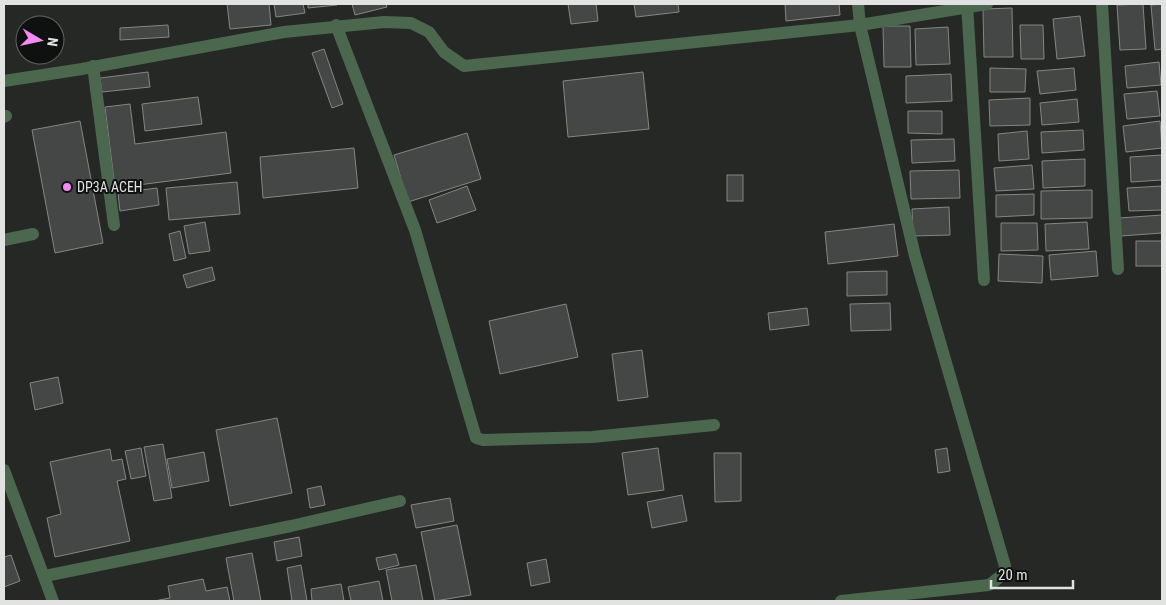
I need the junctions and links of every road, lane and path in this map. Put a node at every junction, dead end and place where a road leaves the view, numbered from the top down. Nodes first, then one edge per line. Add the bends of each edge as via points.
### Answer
1 (858, 4) edge
2 (987, 4) edge
3 (1102, 4) edge
4 (967, 5) edge
5 (860, 24) junction
6 (336, 25) junction
7 (93, 66) junction
8 (4, 81) edge
9 (114, 225) dead end
10 (33, 234) dead end
11 (4, 240) edge
12 (1118, 269) dead end
13 (984, 280) dead end
14 (714, 425) dead end
15 (4, 470) edge
16 (8, 492) edge
17 (400, 501) dead end
18 (45, 576) junction
19 (53, 601) edge
20 (841, 601) edge

1 - 5 street
2 - 4 street
3 - 12 street
4 - 5 street
4 - 13 street
5 - 6 street via 464,66 444,52 429,32 411,23
5 - 20 street via 915,256 1005,566 1000,578 989,584
6 - 7 street
6 - 14 street via 415,230 476,438 592,436
7 - 8 street
7 - 9 street
10 - 11 street
15 - 16 street
16 - 18 street
17 - 18 street
18 - 19 street

